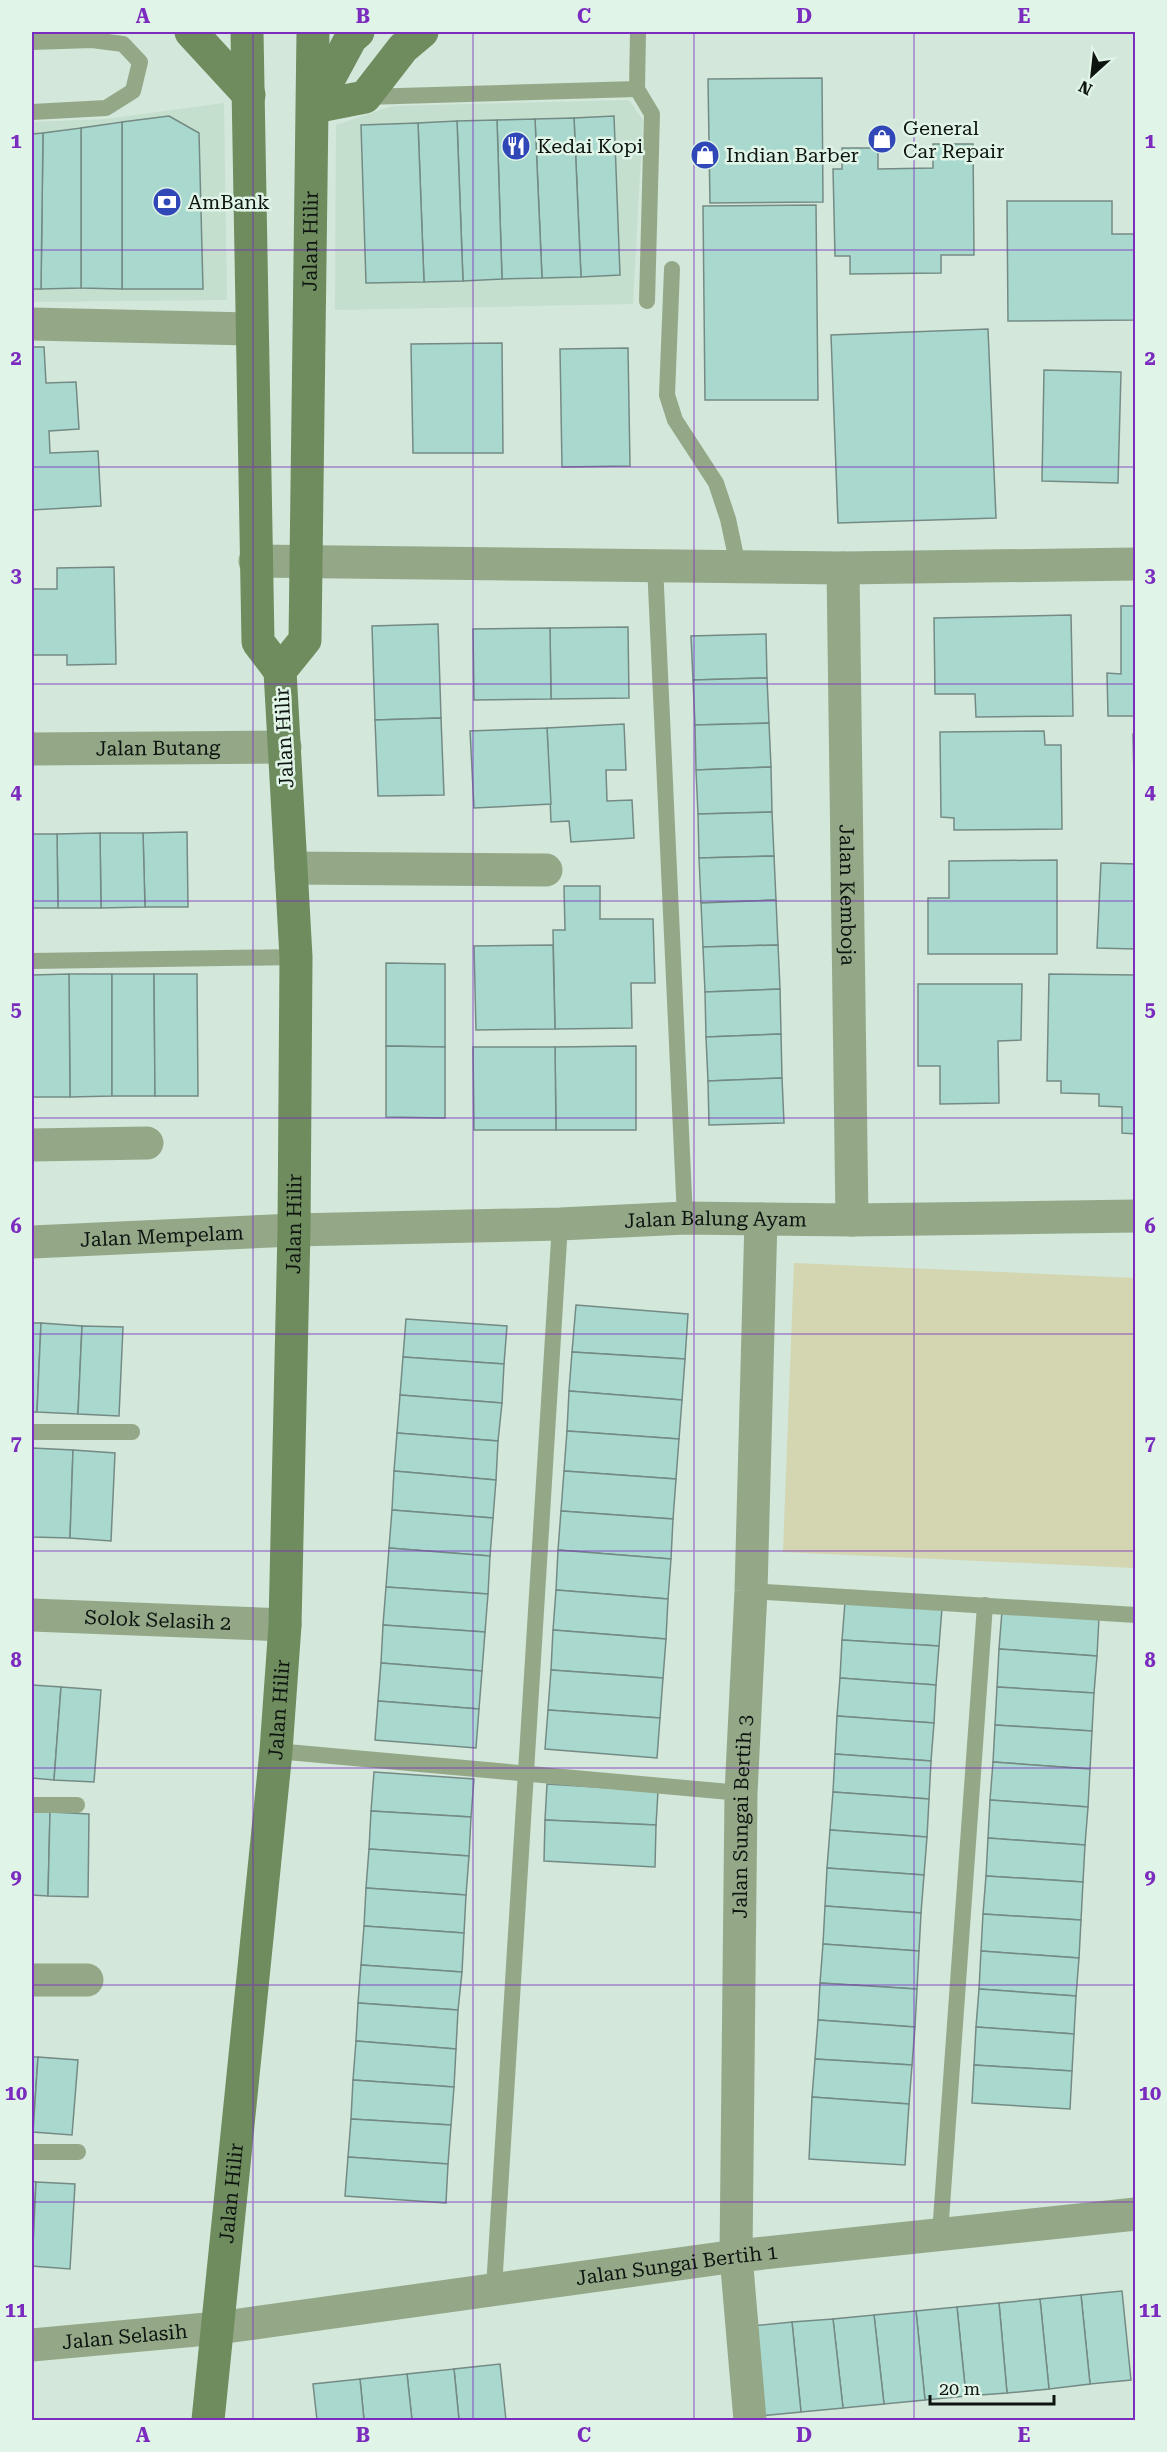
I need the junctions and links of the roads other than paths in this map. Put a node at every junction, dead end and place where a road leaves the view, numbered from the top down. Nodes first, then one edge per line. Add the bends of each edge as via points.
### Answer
1 (191, 32) edge
2 (247, 32) edge
3 (313, 32) edge
4 (358, 32) edge
5 (422, 32) edge
6 (638, 32) edge
7 (32, 42) edge
8 (637, 89) junction
9 (249, 95) junction
10 (365, 97) junction
11 (314, 107) junction
12 (32, 112) edge
13 (672, 269) dead end
14 (647, 301) dead end
15 (32, 324) edge
16 (250, 329) junction
17 (255, 561) junction
18 (306, 562) junction
19 (1136, 564) edge
20 (655, 565) junction
21 (738, 566) junction
22 (843, 568) junction
23 (280, 671) junction
24 (285, 747) junction
25 (32, 749) edge
26 (291, 868) junction
27 (546, 870) dead end
28 (296, 957) junction
29 (32, 961) edge
30 (147, 1143) dead end
31 (32, 1145) edge
32 (1136, 1216) edge
33 (685, 1218) junction
34 (762, 1219) junction
35 (852, 1220) junction
36 (560, 1224) junction
37 (294, 1230) junction
38 (32, 1242) edge
39 (32, 1432) edge
40 (132, 1432) dead end
41 (751, 1591) junction
42 (985, 1605) junction
43 (32, 1615) edge
44 (1136, 1615) edge
45 (285, 1625) junction
46 (276, 1752) junction
47 (526, 1773) junction
48 (741, 1792) junction
49 (32, 1805) edge
50 (77, 1805) dead end
51 (32, 1980) edge
52 (87, 1980) dead end
53 (32, 2152) edge
54 (78, 2152) dead end
55 (1136, 2214) edge
56 (940, 2234) junction
57 (736, 2256) junction
58 (494, 2288) junction
59 (218, 2328) junction
60 (32, 2345) edge
61 (750, 2416) edge
62 (208, 2421) edge

1 - 9 street
2 - 9 street
3 - 11 street, Jalan Hilir
4 - 11 street via 351,38
5 - 10 street via 403,48
6 - 8 lane
7 - 12 lane via 92,40 123,44 140,62 133,91 106,108
8 - 10 lane
8 - 14 lane via 652,114
9 - 16 street
10 - 11 street
11 - 18 street, Jalan Hilir
13 - 21 lane via 667,395 675,420 716,483
15 - 16 street
16 - 17 street
17 - 18 street
17 - 23 street via 258,642
18 - 20 street
18 - 23 street, Jalan Hilir via 305,640
19 - 22 street
20 - 21 street
20 - 33 lane
21 - 22 street
22 - 35 street, Jalan Kemboja
23 - 24 street, Jalan Hilir
24 - 25 street, Jalan Butang
24 - 26 street, Jalan Hilir
26 - 27 street
26 - 28 street, Jalan Hilir
28 - 29 lane
28 - 37 street, Jalan Hilir
30 - 31 street
32 - 35 street, Jalan Balung Ayam
33 - 34 street, Jalan Balung Ayam
33 - 36 street, Jalan Balung Ayam
34 - 35 street, Jalan Balung Ayam
34 - 41 street, Jalan Sungai Bertih 3
36 - 37 street, Jalan Balung Ayam
36 - 47 lane
37 - 38 street, Jalan Mempelam
37 - 45 street, Jalan Hilir
39 - 40 lane
41 - 42 lane
41 - 48 street, Jalan Sungai Bertih 3
42 - 44 lane
42 - 56 lane
43 - 45 street, Solok Selasih 2
45 - 46 street, Jalan Hilir
46 - 47 lane
46 - 59 street, Jalan Hilir
47 - 48 lane
47 - 58 lane
48 - 57 street, Jalan Sungai Bertih 3
49 - 50 lane
51 - 52 street
53 - 54 lane
55 - 56 street, Jalan Sungai Bertih 1
56 - 57 street, Jalan Sungai Bertih 1
57 - 58 street, Jalan Sungai Bertih 1
57 - 61 street, Jalan Sungai Bertih 3
58 - 59 street, Jalan Sungai Bertih 1
59 - 60 street, Jalan Selasih
59 - 62 street, Jalan Hilir

